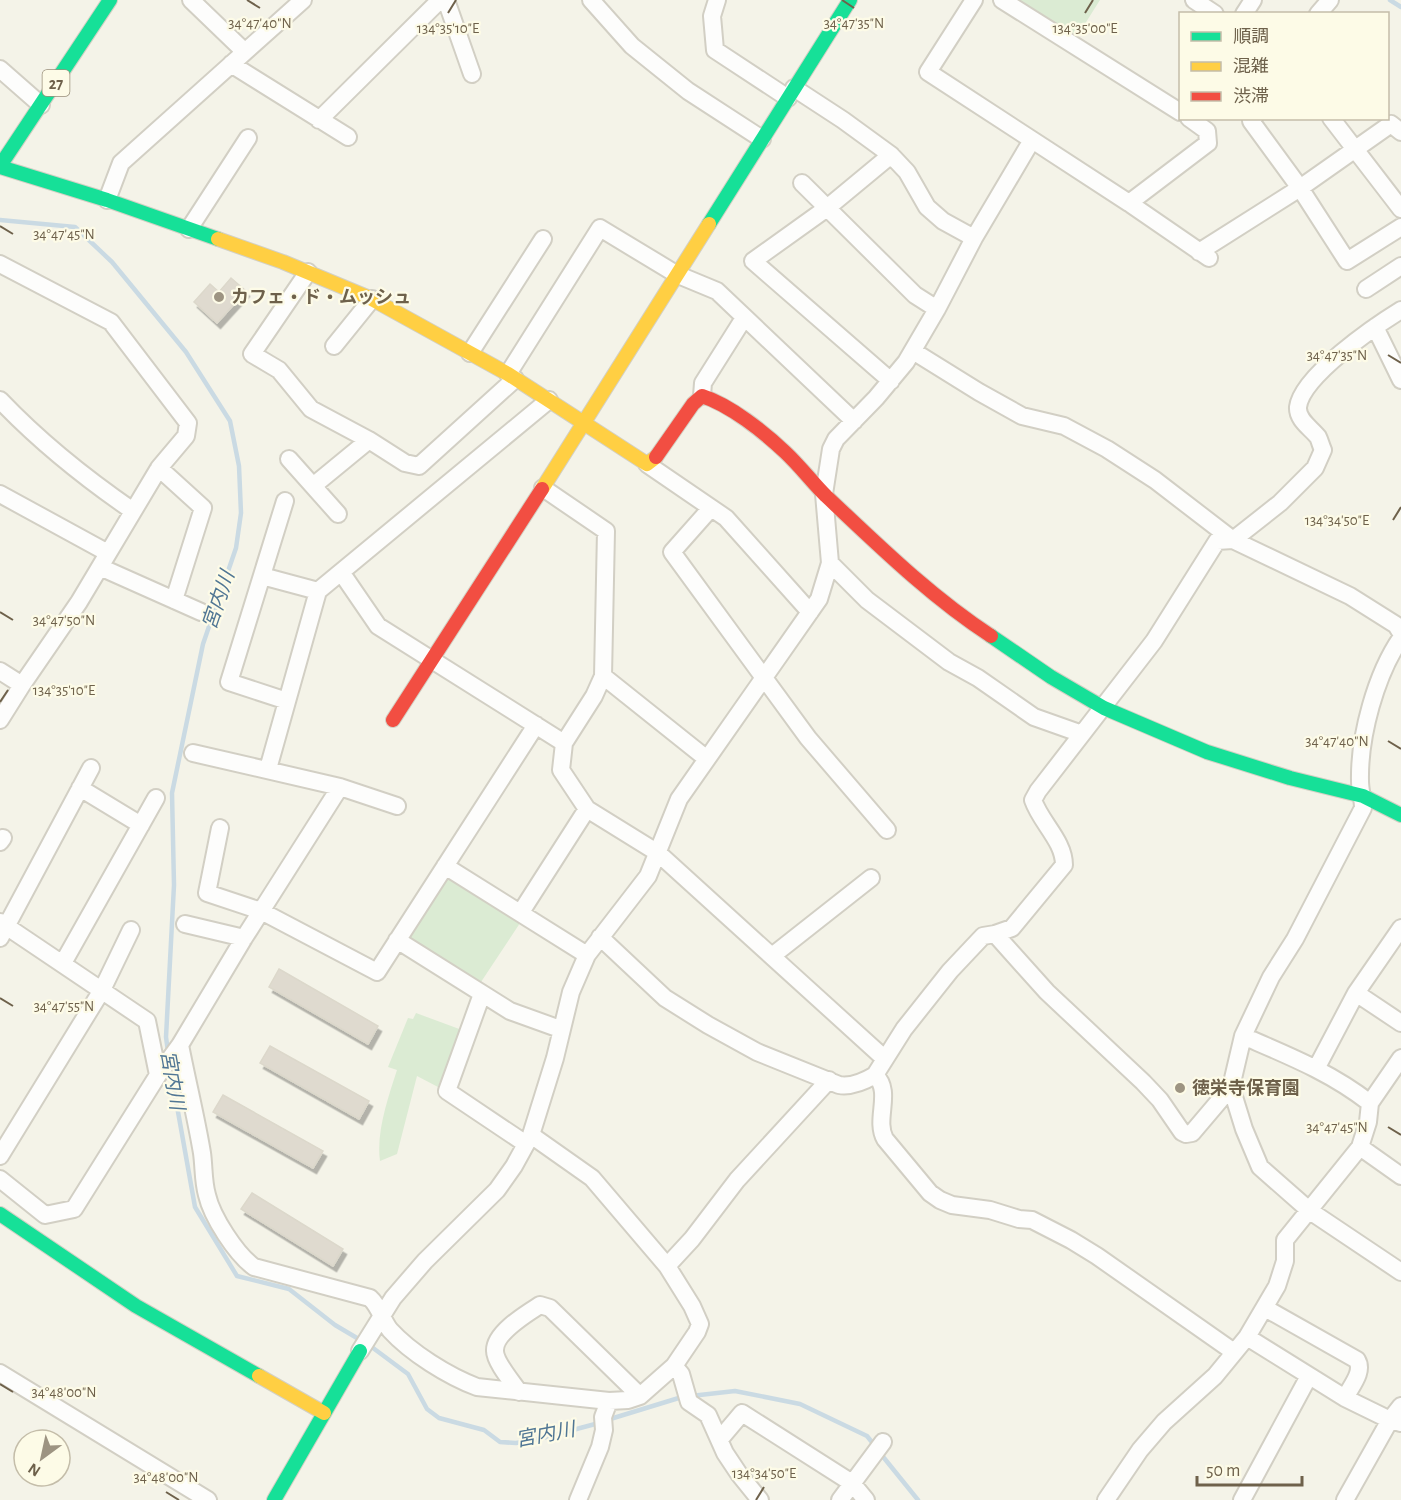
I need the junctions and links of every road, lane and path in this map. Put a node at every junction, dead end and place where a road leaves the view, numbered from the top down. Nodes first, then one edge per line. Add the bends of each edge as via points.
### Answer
1 (110, 0) edge
2 (191, 0) edge
3 (303, 0) edge
4 (440, 0) edge
5 (446, 0) edge
6 (591, 0) edge
7 (717, 0) edge
8 (850, 0) edge
9 (974, 0) edge
10 (1002, 0) edge
11 (1194, 0) edge
12 (1330, 0) edge
13 (1212, 12) edge
14 (1320, 12) edge
15 (245, 52) junction
16 (231, 64) junction
17 (0, 69) edge
18 (471, 74) dead end
19 (791, 93) junction
20 (42, 105) junction
21 (1179, 111) edge
22 (320, 120) junction
23 (1192, 120) edge
24 (1252, 120) edge
25 (1333, 120) edge
26 (1401, 132) edge
27 (248, 138) dead end
28 (348, 138) dead end
29 (762, 139) junction
30 (1032, 140) junction
31 (1356, 150) junction
32 (891, 155) junction
33 (0, 167) edge
34 (802, 183) dead end
35 (1300, 189) junction
36 (107, 200) junction
37 (1129, 203) junction
38 (828, 208) junction
39 (1401, 209) edge
40 (1401, 227) edge
41 (189, 229) junction
42 (974, 238) junction
43 (543, 240) dead end
44 (0, 264) edge
45 (1401, 266) edge
46 (308, 272) junction
47 (676, 274) junction
48 (1366, 289) dead end
49 (372, 299) junction
50 (937, 309) junction
51 (1401, 310) edge
52 (744, 318) junction
53 (1374, 327) junction
54 (334, 346) dead end
55 (913, 351) junction
56 (470, 353) junction
57 (512, 376) junction
58 (1401, 380) edge
59 (891, 381) junction
60 (702, 396) junction
61 (0, 400) edge
62 (549, 400) junction
63 (855, 421) junction
64 (583, 422) junction
65 (369, 440) junction
66 (289, 459) dead end
67 (647, 464) junction
68 (159, 468) junction
69 (313, 486) junction
70 (543, 488) junction
71 (0, 494) edge
72 (824, 494) junction
73 (285, 501) dead end
74 (711, 508) junction
75 (133, 511) junction
76 (338, 514) dead end
77 (1233, 540) junction
78 (104, 560) junction
79 (830, 563) junction
80 (341, 572) junction
81 (262, 576) junction
82 (318, 591) junction
83 (174, 600) junction
84 (201, 612) dead end
85 (810, 612) junction
86 (1401, 633) edge
87 (1401, 638) edge
88 (431, 660) junction
89 (0, 671) edge
90 (603, 676) junction
91 (764, 677) junction
92 (21, 685) junction
93 (287, 701) junction
94 (1104, 708) junction
95 (0, 720) edge
96 (393, 720) dead end
97 (536, 725) junction
98 (1082, 734) junction
99 (564, 743) junction
100 (193, 753) dead end
101 (707, 759) junction
102 (91, 768) dead end
103 (268, 769) junction
104 (340, 787) junction
105 (80, 788) junction
106 (1363, 796) junction
107 (156, 798) dead end
108 (397, 807) dead end
109 (586, 809) junction
110 (1401, 815) edge
111 (141, 825) junction
112 (220, 827) dead end
113 (887, 830) dead end
114 (658, 853) junction
115 (445, 866) junction
116 (871, 878) dead end
117 (261, 911) junction
118 (521, 912) junction
119 (184, 924) dead end
120 (1401, 928) edge
121 (2, 929) edge
122 (131, 930) dead end
123 (995, 934) junction
124 (600, 937) junction
125 (244, 938) junction
126 (397, 940) junction
127 (588, 955) junction
128 (772, 956) junction
129 (63, 963) junction
130 (102, 990) junction
131 (1356, 993) junction
132 (482, 994) junction
133 (1401, 1023) edge
134 (560, 1029) junction
135 (1243, 1036) junction
136 (180, 1045) junction
137 (885, 1059) junction
138 (1399, 1065) edge
139 (1317, 1068) junction
140 (158, 1075) junction
141 (875, 1075) junction
142 (829, 1080) junction
143 (1231, 1087) junction
144 (1370, 1103) junction
145 (529, 1140) junction
146 (1360, 1147) junction
147 (0, 1156) edge
148 (1401, 1176) edge
149 (0, 1179) edge
150 (1310, 1211) junction
151 (0, 1215) edge
152 (667, 1266) junction
153 (1401, 1272) edge
154 (1265, 1308) junction
155 (382, 1315) junction
156 (1247, 1337) junction
157 (364, 1344) joint
158 (1234, 1352) junction
159 (674, 1366) junction
160 (0, 1373) edge
161 (1309, 1376) junction
162 (519, 1392) junction
163 (640, 1396) junction
164 (1345, 1398) junction
165 (609, 1401) junction
166 (1401, 1406) edge
167 (324, 1413) junction
168 (1395, 1422) edge
169 (720, 1439) junction
170 (879, 1448) dead end
171 (852, 1483) junction
172 (208, 1500) edge
173 (273, 1500) edge
174 (578, 1500) edge
175 (760, 1500) edge
176 (840, 1500) edge
177 (866, 1500) edge
178 (1107, 1500) edge
179 (1242, 1500) edge
180 (1345, 1500) edge

1 - 20 street, 27
2 - 15 street
3 - 15 street
4 - 22 street
5 - 18 street
6 - 29 street via 632,46 688,91
7 - 19 street via 712,16 715,50
8 - 19 street
9 - 30 street via 928,72
10 - 21 street
11 - 13 street
12 - 14 street
15 - 16 street
16 - 22 street
16 - 36 street via 121,164
17 - 20 street
19 - 29 street
19 - 32 street via 843,120
20 - 33 street, 27
22 - 28 street
23 - 37 street via 1208,131 1208,143
24 - 35 street
25 - 31 street
26 - 31 street via 1391,124
27 - 41 street
29 - 47 street
30 - 37 street
30 - 42 street
31 - 35 street
31 - 39 street
32 - 38 street
32 - 42 street via 907,172 927,207
33 - 36 street
34 - 38 street
35 - 37 street via 1204,255
35 - 40 street via 1347,261
36 - 41 street
38 - 50 street via 915,295
38 - 59 street via 753,261
41 - 46 street
42 - 50 street
43 - 56 street
44 - 68 street via 111,322 188,423 186,436
45 - 48 street
46 - 49 street
46 - 65 street via 252,354 279,370 311,409
47 - 52 street via 717,291
47 - 57 street via 600,228
47 - 64 street
49 - 54 street
49 - 56 street
50 - 55 street
51 - 53 street
52 - 60 street via 703,383
52 - 63 street
53 - 58 street
53 - 77 street via 1330,363 1302,395 1298,408 1301,420 1319,439 1323,450 1315,468 1280,503
55 - 59 street
55 - 77 street via 1022,416 1064,426 1107,449
56 - 57 street
57 - 62 street
57 - 65 street via 418,466 405,463
59 - 63 street
60 - 67 street via 656,458
60 - 72 street via 756,428
61 - 75 street via 57,455
62 - 64 street
62 - 80 street
63 - 72 street via 831,449
64 - 67 street
64 - 70 street
65 - 69 street
66 - 69 street
67 - 74 street
68 - 75 street
68 - 83 street via 203,508
69 - 76 street
70 - 88 street
70 - 90 street via 606,531
71 - 78 street
72 - 79 street
72 - 94 street via 922,584 974,625
73 - 81 street
74 - 85 street via 726,518
74 - 91 street via 672,552
75 - 78 street
77 - 86 street via 1350,596 1396,625
77 - 94 street via 1217,541 1155,641
78 - 83 street
78 - 92 street via 80,602
79 - 85 street via 819,599
79 - 98 street via 867,600 949,662 1034,717
80 - 82 street
80 - 88 street via 378,626
81 - 82 street
81 - 93 street via 229,682
82 - 93 street
83 - 84 street
85 - 91 street
87 - 106 street via 1385,665 1365,731 1360,782
88 - 96 street
88 - 97 street
89 - 92 street
90 - 99 street
90 - 101 street
91 - 101 street
91 - 113 street via 808,738
92 - 95 street
93 - 103 street
94 - 98 street
94 - 106 street via 1207,752
97 - 99 street
97 - 115 street
98 - 123 street via 1033,800 1064,853 1064,865 1012,928
99 - 109 street via 561,770
100 - 103 street
101 - 114 street via 679,799
102 - 105 street
103 - 104 street
104 - 108 street
104 - 117 street
105 - 111 street
105 - 121 street
106 - 110 street
106 - 135 street via 1362,808
107 - 111 street
109 - 114 street
109 - 118 street
111 - 129 street
112 - 117 street via 207,893
114 - 124 street via 648,876
114 - 128 street
115 - 118 street
115 - 126 street
116 - 128 street
117 - 125 street
117 - 126 street via 377,972
118 - 127 street
119 - 125 street
120 - 131 street
121 - 129 street
122 - 130 street
123 - 137 street via 983,936 950,971
123 - 143 street via 1047,992 1149,1088 1182,1132 1192,1133
124 - 127 street
124 - 142 street via 665,998 708,1025 757,1052
125 - 136 street
126 - 132 street
127 - 134 street
128 - 137 street
129 - 130 street
130 - 140 street via 147,1021
130 - 147 street
131 - 133 street
131 - 139 street
132 - 134 street via 510,1011
132 - 145 street via 447,1091
134 - 145 street
135 - 139 street
135 - 143 street
136 - 140 street
136 - 155 street via 206,1194 237,1251 254,1267 370,1298
137 - 141 street
138 - 144 street
139 - 144 street
140 - 149 street via 74,1209 45,1215
141 - 142 street via 846,1086
141 - 158 street via 882,1081 883,1090 880,1132 930,1192 952,1205 1032,1220 1071,1240
142 - 152 street via 737,1180
143 - 150 street via 1260,1167
144 - 146 street
145 - 152 street via 592,1178
145 - 155 street via 497,1190 425,1261
146 - 148 street
146 - 150 street
150 - 153 street
150 - 154 street via 1285,1240 1285,1261
151 - 167 street via 136,1306
152 - 159 street via 700,1324
154 - 156 street
154 - 164 street via 1357,1359 1358,1374
155 - 157 street
155 - 162 street via 391,1331 432,1365 458,1380 485,1389
156 - 158 street
156 - 161 street
157 - 167 street
158 - 178 street via 1215,1376 1164,1422
159 - 163 street
159 - 169 street via 688,1396 708,1415
160 - 172 street
161 - 164 street
161 - 179 street
162 - 163 street via 494,1350 508,1327 540,1305 550,1308
162 - 165 street
163 - 165 street
164 - 168 street
165 - 174 street via 600,1447
166 - 168 street
167 - 173 street
168 - 180 street
169 - 171 street via 742,1413
169 - 175 street via 725,1453
170 - 171 street
171 - 176 street
171 - 177 street

